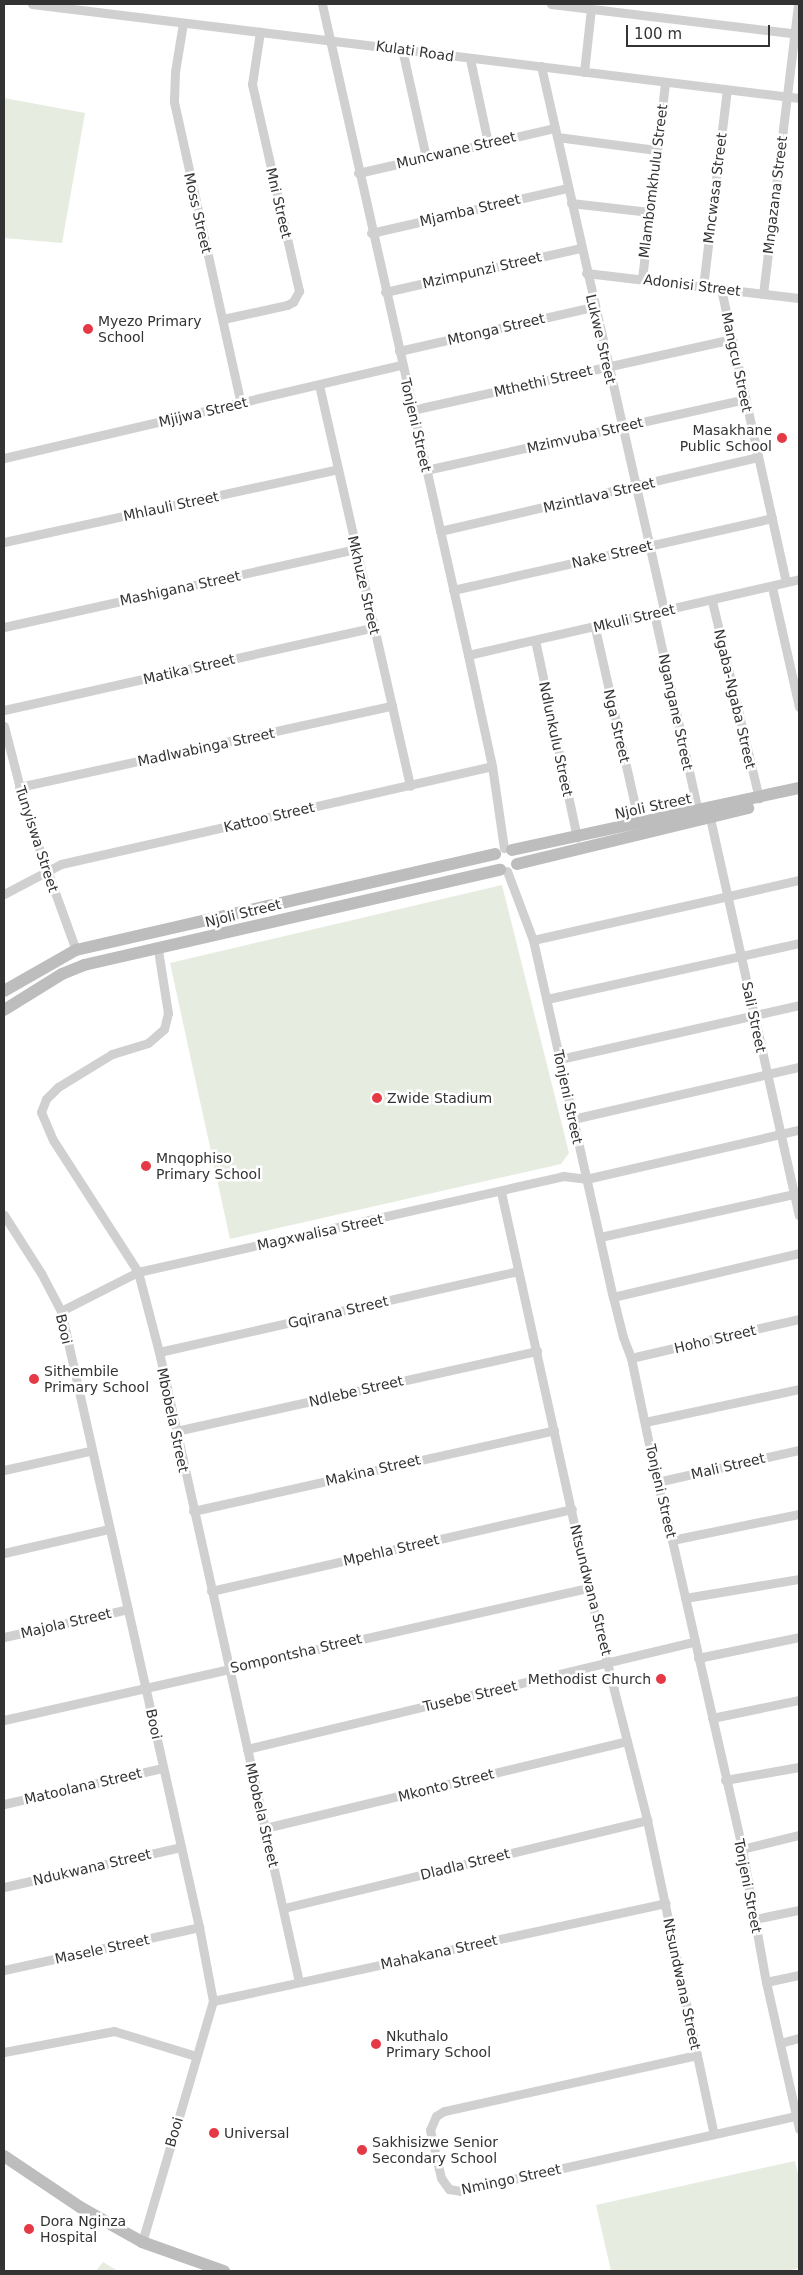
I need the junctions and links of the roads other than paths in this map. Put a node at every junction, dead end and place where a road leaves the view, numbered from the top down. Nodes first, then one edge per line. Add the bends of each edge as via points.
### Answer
1 (32, 4) edge
2 (322, 4) edge
3 (551, 4) edge
4 (798, 4) edge
5 (595, 7) edge
6 (183, 23) junction
7 (260, 32) junction
8 (796, 34) edge
9 (330, 41) junction
10 (402, 49) junction
11 (470, 59) junction
12 (541, 66) junction
13 (584, 72) junction
14 (665, 82) junction
15 (727, 89) junction
16 (786, 97) junction
17 (799, 98) edge
18 (554, 128) junction
19 (557, 137) junction
20 (488, 143) junction
21 (656, 150) junction
22 (426, 157) junction
23 (358, 173) junction
24 (568, 188) junction
25 (571, 203) junction
26 (649, 212) junction
27 (371, 233) junction
28 (580, 248) junction
29 (586, 273) junction
30 (642, 279) junction
31 (703, 287) junction
32 (721, 289) junction
33 (385, 292) junction
34 (763, 294) junction
35 (799, 298) edge
36 (593, 307) junction
37 (223, 320) junction
38 (732, 339) junction
39 (399, 351) junction
40 (402, 365) junction
41 (608, 366) junction
42 (319, 385) junction
43 (745, 399) junction
44 (241, 403) junction
45 (412, 410) junction
46 (622, 427) junction
47 (758, 457) junction
48 (4, 458) edge
49 (338, 469) junction
50 (426, 470) junction
51 (634, 487) junction
52 (772, 518) junction
53 (440, 531) junction
54 (4, 542) edge
55 (649, 546) junction
56 (356, 549) junction
57 (799, 579) edge
58 (786, 581) junction
59 (772, 587) junction
60 (453, 590) junction
61 (712, 601) junction
62 (664, 610) junction
63 (654, 613) junction
64 (4, 627) edge
65 (374, 627) junction
66 (595, 628) junction
67 (534, 640) junction
68 (468, 656) junction
69 (392, 706) junction
70 (799, 706) edge
71 (4, 710) edge
72 (4, 726) edge
73 (492, 766) junction
74 (410, 786) junction
75 (19, 787) junction
76 (799, 788) edge
77 (799, 796) edge
78 (759, 798) junction
79 (698, 812) junction
80 (710, 818) junction
81 (639, 824) junction
82 (577, 838) junction
83 (504, 851) junction
84 (508, 868) junction
85 (46, 870) junction
86 (799, 880) edge
87 (4, 894) edge
88 (729, 896) junction
89 (533, 940) junction
90 (799, 943) edge
91 (76, 950) junction
92 (158, 950) junction
93 (741, 956) junction
94 (4, 991) edge
95 (547, 999) junction
96 (799, 1005) edge
97 (4, 1010) edge
98 (754, 1015) junction
99 (560, 1059) junction
100 (799, 1067) edge
101 (767, 1074) junction
102 (573, 1119) junction
103 (799, 1130) edge
104 (780, 1134) junction
105 (586, 1178) junction
106 (501, 1192) junction
107 (797, 1194) edge
108 (799, 1215) edge
109 (5, 1219) edge
110 (600, 1237) junction
111 (799, 1253) edge
112 (518, 1271) junction
113 (138, 1272) junction
114 (613, 1297) junction
115 (61, 1311) junction
116 (799, 1320) edge
117 (537, 1351) junction
118 (159, 1352) junction
119 (632, 1358) junction
120 (799, 1389) edge
121 (645, 1422) junction
122 (554, 1430) junction
123 (176, 1431) junction
124 (799, 1450) edge
125 (90, 1451) junction
126 (4, 1470) edge
127 (656, 1482) junction
128 (572, 1509) junction
129 (193, 1510) junction
130 (799, 1514) edge
131 (110, 1529) junction
132 (672, 1540) junction
133 (4, 1553) edge
134 (799, 1579) edge
135 (588, 1588) junction
136 (211, 1591) junction
137 (685, 1598) junction
138 (128, 1610) junction
139 (4, 1637) edge
140 (799, 1637) edge
141 (693, 1642) junction
142 (698, 1658) junction
143 (609, 1662) junction
144 (228, 1668) junction
145 (146, 1689) junction
146 (799, 1700) edge
147 (712, 1718) junction
148 (4, 1720) edge
149 (627, 1741) junction
150 (247, 1748) junction
151 (799, 1766) edge
152 (163, 1768) junction
153 (725, 1780) junction
154 (4, 1804) edge
155 (647, 1820) junction
156 (265, 1828) junction
157 (799, 1835) edge
158 (181, 1847) junction
159 (742, 1849) junction
160 (4, 1887) edge
161 (665, 1903) junction
162 (284, 1908) junction
163 (799, 1910) edge
164 (755, 1919) junction
165 (199, 1927) junction
166 (4, 1970) edge
167 (799, 1975) edge
168 (299, 1982) junction
169 (766, 1982) junction
170 (213, 2001) junction
171 (799, 2038) edge
172 (780, 2043) junction
173 (4, 2052) edge
174 (697, 2055) junction
175 (196, 2056) junction
176 (796, 2101) edge
177 (796, 2116) junction
178 (799, 2130) edge
179 (714, 2134) junction
180 (4, 2156) edge
181 (142, 2242) junction
182 (224, 2271) edge

1 - 6 street, Kulati Road
2 - 9 street, Tonjeni Street
3 - 5 street
4 - 8 street, Mngazana Street
5 - 8 street
5 - 13 street
6 - 7 street, Kulati Road
6 - 37 street, Moss Street via 174,79 174,102
7 - 9 street, Kulati Road
7 - 37 street, Mni Street via 252,84 298,291 296,298 287,304
8 - 16 street, Mngazana Street
9 - 10 street, Kulati Road
9 - 23 street, Tonjeni Street
10 - 11 street, Kulati Road
10 - 22 street
11 - 12 street, Kulati Road
11 - 20 street
12 - 13 street, Kulati Road
12 - 18 street, Lukwe Street
13 - 14 street, Kulati Road
14 - 15 street, Kulati Road
14 - 21 street, Mlambomkhulu Street
15 - 16 street, Kulati Road
15 - 31 street, Mncwasa Street
16 - 17 street, Kulati Road
16 - 34 street, Mngazana Street
18 - 19 street, Lukwe Street
18 - 20 street, Muncwane Street
19 - 21 street
19 - 24 street, Lukwe Street
20 - 22 street, Muncwane Street
21 - 26 street, Mlambomkhulu Street
22 - 23 street, Muncwane Street
23 - 27 street, Tonjeni Street
24 - 25 street, Lukwe Street
24 - 27 street, Mjamba Street
25 - 26 street
25 - 28 street, Lukwe Street
26 - 30 street, Mlambomkhulu Street
27 - 33 street, Tonjeni Street
28 - 29 street, Lukwe Street
28 - 33 street, Mzimpunzi Street
29 - 30 street, Adonisi Street
29 - 36 street, Lukwe Street
30 - 31 street, Adonisi Street
31 - 32 street, Adonisi Street
32 - 34 street, Adonisi Street
32 - 38 street, Mangcu Street
33 - 39 street, Tonjeni Street
34 - 35 street, Adonisi Street
36 - 39 street, Mtonga Street
36 - 41 street, Lukwe Street
37 - 44 street, Moss Street
38 - 41 street, Mthethi Street
38 - 43 street, Mangcu Street
39 - 40 street, Tonjeni Street
40 - 42 street, Mjijwa Street
40 - 45 street, Tonjeni Street
41 - 45 street, Mthethi Street
41 - 46 street, Lukwe Street
42 - 44 street, Mjijwa Street
42 - 49 street, Mkhuze Street
43 - 46 street, Mzimvuba Street
43 - 47 street, Mangcu Street
44 - 48 street, Mjijwa Street
45 - 50 street, Tonjeni Street
46 - 50 street, Mzimvuba Street
46 - 51 street, Lukwe Street
47 - 51 street, Mzintlava Street
47 - 52 street, Mangcu Street
49 - 54 street, Mhlauli Street
49 - 56 street, Mkhuze Street
50 - 53 street, Tonjeni Street
51 - 53 street, Mzintlava Street
51 - 55 street, Lukwe Street
52 - 55 street, Nake Street
52 - 58 street, Mangcu Street
53 - 60 street, Tonjeni Street
55 - 60 street, Nake Street
55 - 62 street, Lukwe Street
56 - 64 street, Mashigana Street
56 - 65 street, Mkhuze Street
57 - 58 street, Mkuli Street
58 - 59 street, Mkuli Street
59 - 61 street, Mkuli Street
59 - 70 street
60 - 68 street, Tonjeni Street
61 - 62 street, Mkuli Street
61 - 78 street, Ngaba-Ngaba Street
62 - 63 street, Mkuli Street
63 - 66 street, Mkuli Street
63 - 79 street, Ngangane Street
65 - 69 street, Mkhuze Street
65 - 71 street, Matika Street
66 - 67 street, Mkuli Street
66 - 81 street, Nga Street
67 - 68 street, Mkuli Street
67 - 82 street, Ndlunkulu Street
68 - 73 street, Tonjeni Street
69 - 74 street, Mkhuze Street
69 - 75 street, Madlwabinga Street
72 - 75 street, Tunyiswa Street
73 - 74 street, Kattoo Street
73 - 83 street, Tonjeni Street
74 - 85 street, Kattoo Street
75 - 85 street, Tunyiswa Street
76 - 78 main road, Njoli Street
77 - 80 main road, Njoli Street
78 - 79 main road, Njoli Street
79 - 81 main road, Njoli Street
80 - 84 main road, Njoli Street
80 - 88 street, Sali Street
81 - 82 main road, Njoli Street
82 - 83 main road, Njoli Street
83 - 84 main road via 495,863
83 - 84 main road via 517,856
83 - 91 main road, Njoli Street
84 - 89 street, Tonjeni Street
84 - 92 main road, Njoli Street
85 - 87 street, Kattoo Street
85 - 91 street, Tunyiswa Street
86 - 88 street
88 - 89 street
88 - 93 street, Sali Street
89 - 95 street, Tonjeni Street
90 - 93 street
91 - 94 main road, Njoli Street
92 - 97 main road, Njoli Street via 72,970
92 - 113 street, Mbobela Street via 168,1013 164,1029 148,1043 112,1054 58,1087 46,1099 41,1112 49,1134
93 - 95 street
93 - 98 street, Sali Street
95 - 99 street, Tonjeni Street
96 - 98 street
98 - 99 street
98 - 101 street, Sali Street
99 - 102 street, Tonjeni Street
100 - 101 street
101 - 102 street
101 - 104 street, Sali Street
102 - 105 street, Tonjeni Street
103 - 104 street, Magxwalisa Street
104 - 105 street, Magxwalisa Street
104 - 107 street, Sali Street
105 - 106 street, Magxwalisa Street via 563,1176
105 - 110 street, Tonjeni Street
106 - 112 street, Ntsundwana Street
106 - 113 street, Magxwalisa Street
107 - 108 street, Sali Street
107 - 110 street
109 - 115 street, Booi via 41,1273
110 - 114 street, Tonjeni Street
111 - 114 street
112 - 117 street, Ntsundwana Street
112 - 118 street, Gqirana Street
113 - 115 street, Magxwalisa Street
113 - 118 street, Mbobela Street
114 - 119 street, Tonjeni Street via 622,1337
115 - 125 street, Booi
116 - 119 street, Hoho Street
117 - 122 street, Ntsundwana Street
117 - 123 street, Ndlebe Street
118 - 123 street, Mbobela Street
119 - 121 street, Tonjeni Street
120 - 121 street
121 - 127 street, Tonjeni Street
122 - 128 street, Ntsundwana Street
122 - 129 street, Makina Street
123 - 129 street, Mbobela Street
124 - 127 street, Mali Street
125 - 126 street
125 - 131 street, Booi
127 - 132 street, Tonjeni Street
128 - 135 street, Ntsundwana Street
128 - 136 street, Mpehla Street
129 - 136 street, Mbobela Street
130 - 132 street
131 - 133 street
131 - 138 street, Booi
132 - 137 street, Tonjeni Street
134 - 137 street
135 - 143 street, Ntsundwana Street
135 - 144 street, Sompontsha Street
136 - 144 street, Mbobela Street
137 - 141 street, Tonjeni Street
138 - 139 street, Majola Street
138 - 145 street, Booi
140 - 142 street
141 - 142 street, Tonjeni Street
141 - 143 street, Tusebe Street
142 - 147 street, Tonjeni Street
143 - 149 street, Ntsundwana Street
143 - 150 street, Tusebe Street
144 - 145 street, Sompontsha Street
144 - 150 street, Mbobela Street
145 - 148 street, Sompontsha Street
145 - 152 street, Booi
146 - 147 street
147 - 153 street, Tonjeni Street
149 - 155 street, Ntsundwana Street
149 - 156 street, Mkonto Street
150 - 156 street, Mbobela Street
151 - 153 street
152 - 154 street, Matoolana Street
152 - 158 street, Booi
153 - 159 street, Tonjeni Street
155 - 161 street, Ntsundwana Street
155 - 162 street, Dladla Street
156 - 162 street, Mbobela Street
157 - 159 street
158 - 160 street, Ndukwana Street
158 - 165 street, Booi
159 - 164 street, Tonjeni Street
161 - 168 street, Mahakana Street
161 - 174 street, Ntsundwana Street
162 - 168 street, Mbobela Street
163 - 164 street
164 - 169 street, Tonjeni Street
165 - 166 street, Masele Street
165 - 170 street, Booi
167 - 169 street
168 - 170 street, Mahakana Street
169 - 172 street, Tonjeni Street
170 - 175 street, Booi
171 - 172 street
172 - 176 street, Tonjeni Street
173 - 175 street via 114,2031
174 - 179 street, Ntsundwana Street
174 - 179 street, Nmingo Street via 444,2111 436,2116 430,2130 440,2178 450,2189 460,2191
175 - 181 street, Booi
176 - 177 street, Tonjeni Street
177 - 178 street, Tonjeni Street
177 - 179 street, Nmingo Street
180 - 181 main road via 80,2207
181 - 182 main road

